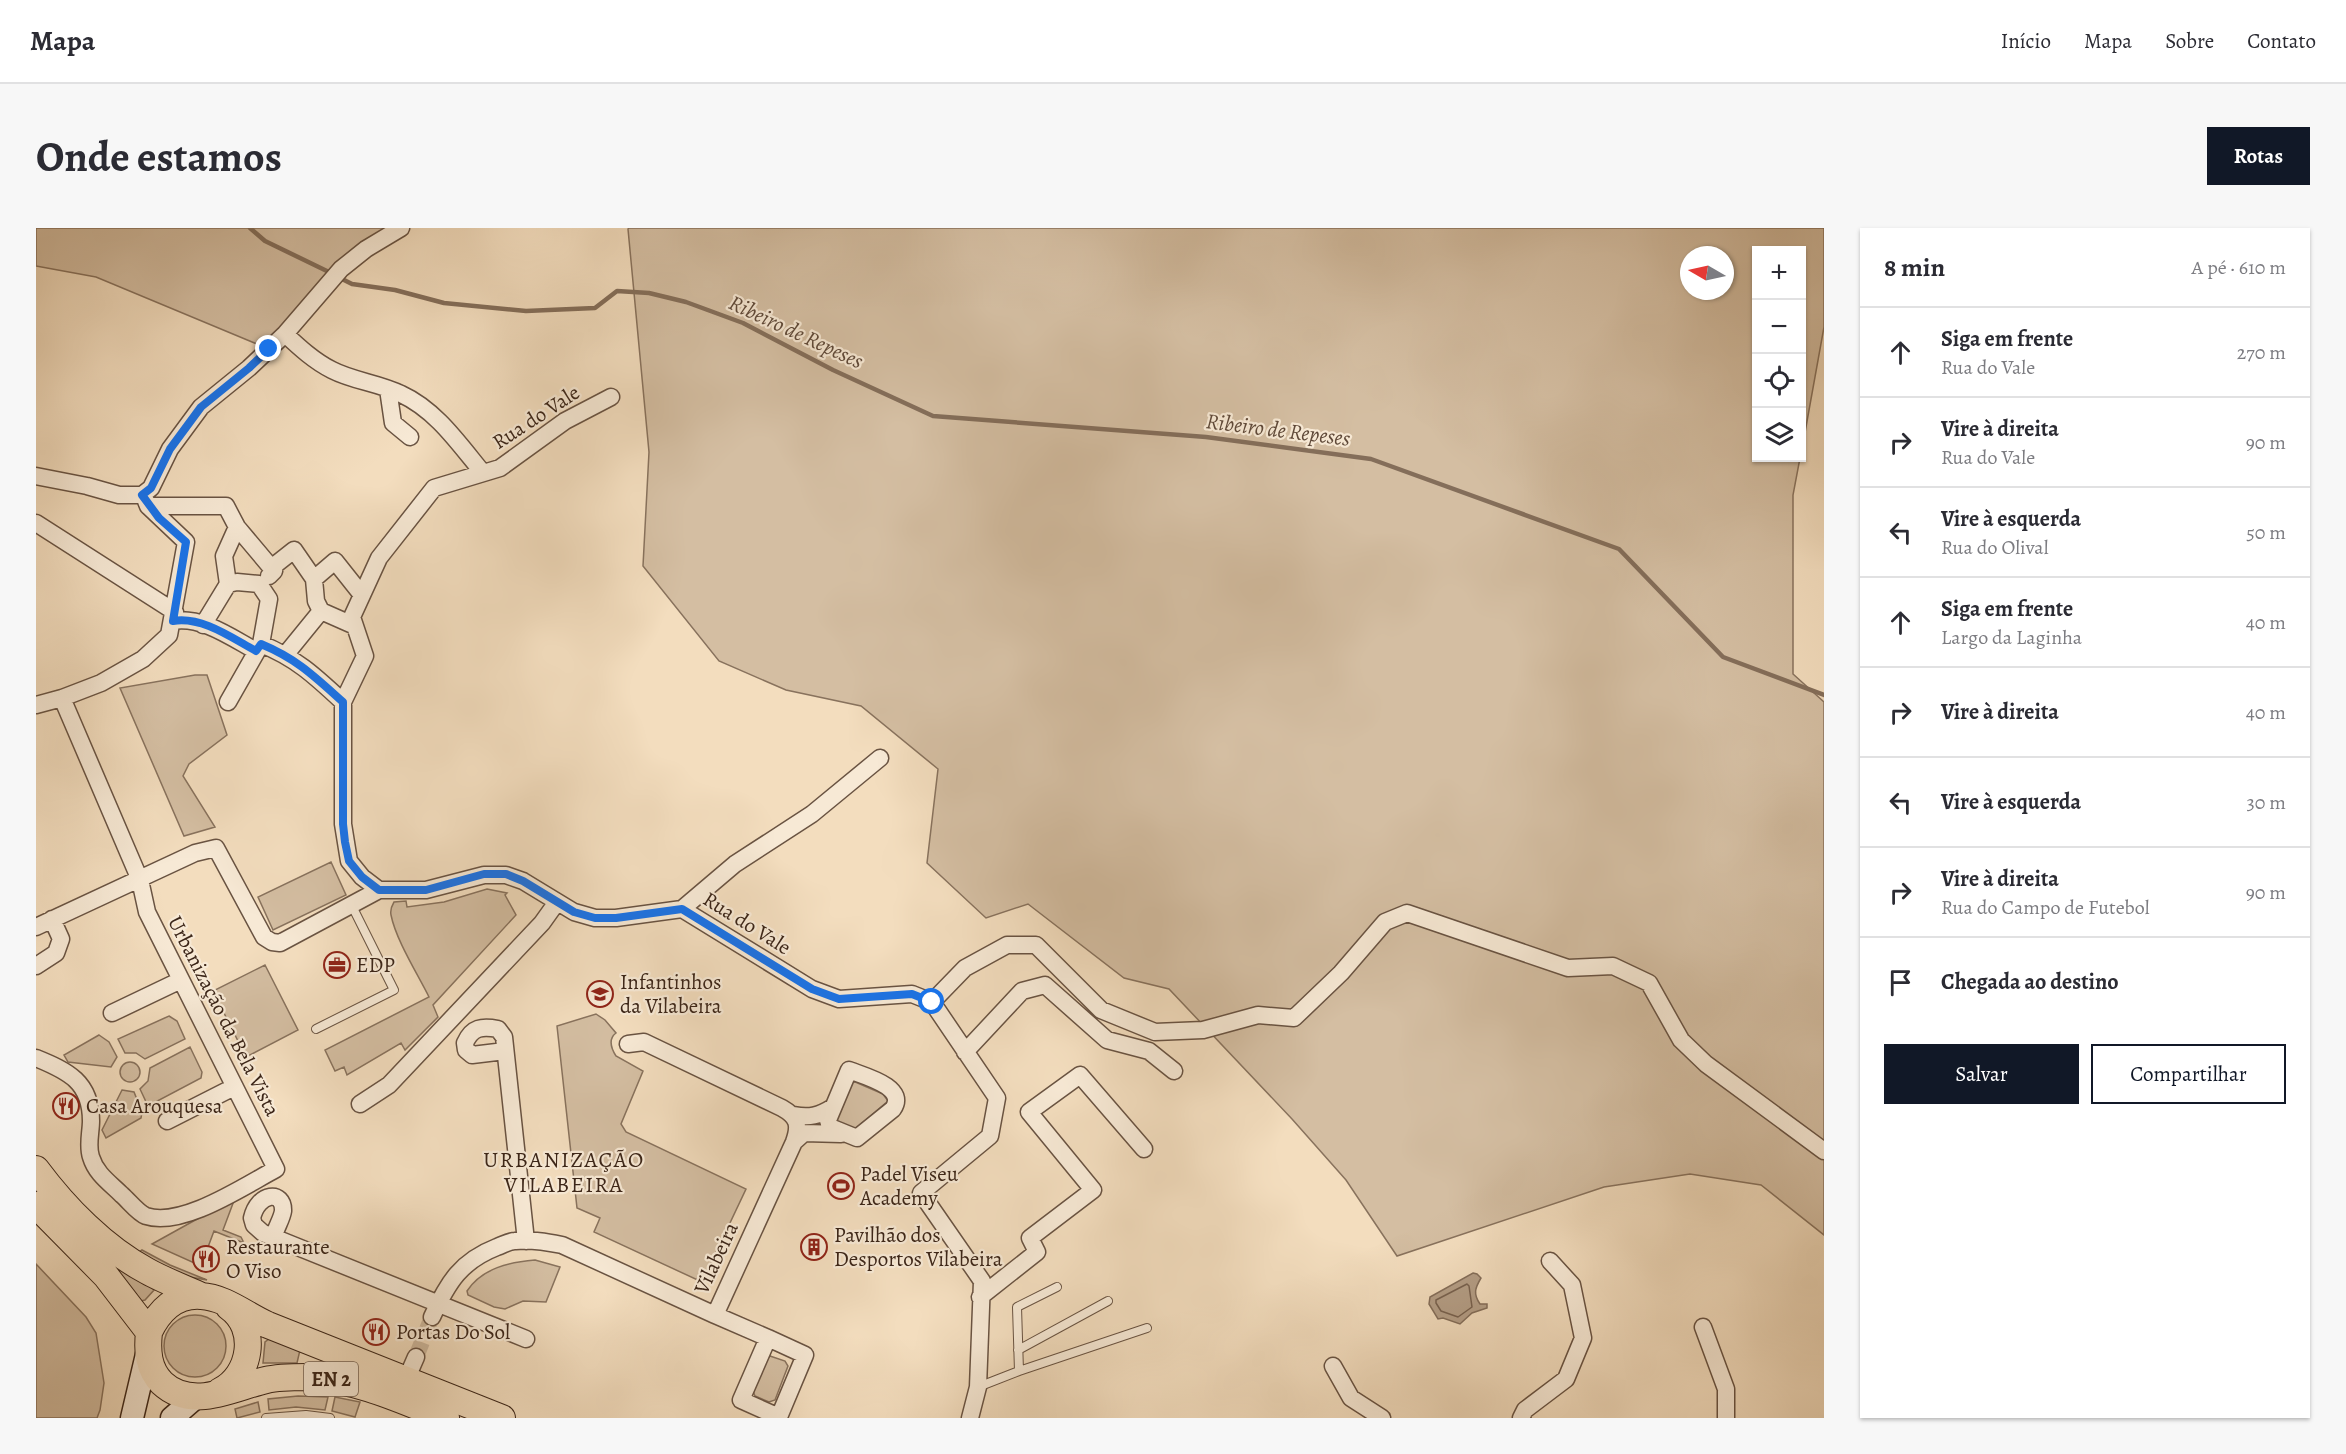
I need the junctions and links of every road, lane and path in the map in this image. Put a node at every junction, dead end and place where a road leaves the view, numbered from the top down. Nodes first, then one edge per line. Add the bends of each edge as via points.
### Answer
1 (400, 228) edge
2 (285, 334) junction
3 (388, 389) junction
4 (611, 398) dead end
5 (410, 437) dead end
6 (483, 473) junction
7 (36, 476) edge
8 (145, 500) junction
9 (36, 523) edge
10 (237, 527) junction
11 (274, 571) junction
12 (314, 579) junction
13 (228, 584) junction
14 (259, 584) junction
15 (362, 595) junction
16 (321, 611) junction
17 (174, 616) junction
18 (203, 625) junction
19 (355, 626) junction
20 (259, 648) junction
21 (286, 654) junction
22 (62, 698) junction
23 (228, 702) dead end
24 (343, 702) junction
25 (36, 705) edge
26 (880, 758) dead end
27 (140, 880) junction
28 (379, 890) junction
29 (557, 902) junction
30 (352, 906) junction
31 (682, 909) junction
32 (52, 919) junction
33 (36, 927) edge
34 (36, 966) edge
35 (181, 980) junction
36 (932, 1002) junction
37 (112, 1013) dead end
38 (316, 1029) dead end
39 (628, 1044) dead end
40 (505, 1051) dead end
41 (965, 1052) junction
42 (36, 1058) edge
43 (1174, 1071) dead end
44 (234, 1087) junction
45 (360, 1104) dead end
46 (832, 1107) junction
47 (794, 1115) junction
48 (167, 1121) dead end
49 (847, 1134) junction
50 (794, 1142) junction
51 (1144, 1149) dead end
52 (1824, 1151) edge
53 (36, 1169) edge
54 (36, 1205) edge
55 (277, 1239) dead end
56 (526, 1240) junction
57 (1550, 1261) dead end
58 (1057, 1287) dead end
59 (980, 1297) junction
60 (202, 1298) junction
61 (1108, 1301) dead end
62 (435, 1310) junction
63 (715, 1315) junction
64 (1703, 1327) dead end
65 (1147, 1328) dead end
66 (768, 1338) junction
67 (526, 1340) dead end
68 (148, 1341) junction
69 (1018, 1350) junction
70 (1333, 1366) dead end
71 (1019, 1371) junction
72 (978, 1387) junction
73 (204, 1396) junction
74 (132, 1418) edge
75 (172, 1418) edge
76 (266, 1418) edge
77 (330, 1418) edge
78 (446, 1418) edge
79 (502, 1418) edge
80 (970, 1418) edge
81 (1382, 1418) edge
82 (1521, 1418) edge
83 (1726, 1418) edge

1 - 2 street via 341,269
2 - 3 street via 311,358 333,371
2 - 8 street via 201,407 170,449
3 - 5 street via 393,423
3 - 6 street via 402,394 444,426
4 - 6 street, Rua do Vale via 565,421 500,468
6 - 15 street, Rua do Vale via 434,488 379,558
7 - 8 street
8 - 10 street via 226,506
8 - 17 street via 186,542
9 - 17 street
10 - 11 street
10 - 13 street via 224,556
11 - 12 street via 275,565 294,550
11 - 14 street
12 - 15 street via 335,561
12 - 16 street
13 - 14 street
13 - 18 street
14 - 20 street via 269,599
15 - 19 street, Rua do Vale via 352,617
16 - 19 street
16 - 21 street
17 - 18 street
17 - 22 street via 169,635 143,659 101,683
18 - 20 street
19 - 24 street, Rua do Vale via 365,656
20 - 21 street
20 - 23 street
21 - 24 street
22 - 25 street
22 - 27 street, Urbanização da Bela Vista
24 - 28 street, Rua do Vale via 343,824 347,851 349,861 362,877
26 - 31 street via 812,814 735,864
27 - 30 street via 195,853 216,848 264,937 280,943
27 - 32 street
27 - 35 street, Urbanização da Bela Vista via 147,912
28 - 29 street, Rua do Vale via 426,890 484,874 506,874
28 - 30 street
29 - 31 street, Rua do Vale via 595,918
29 - 45 street via 542,923 389,1085
30 - 38 lane via 394,990
31 - 36 street, Rua do Vale via 812,989 839,999 912,994
32 - 33 street
32 - 34 street via 60,939 56,953
35 - 37 street
35 - 44 street, Urbanização da Bela Vista
36 - 41 street
36 - 52 street via 965,968 1007,945 1036,945 1101,1010 1155,1032 1203,1029 1258,1015 1294,1017 1341,973 1385,922 1407,913 1568,968 1613,966 1649,983 1681,1040 1706,1064
39 - 47 street via 644,1042
40 - 56 street
41 - 43 street via 1022,991 1045,985 1107,1040 1149,1051
41 - 59 street via 997,1098 990,1136 921,1192 982,1281
42 - 44 street, Urbanização da Bela Vista via 59,1066 81,1084 91,1118 90,1155 98,1172 144,1216 183,1216 276,1169
44 - 48 street
46 - 47 street via 816,1116
46 - 49 street via 830,1127
46 - 49 street via 849,1070 894,1092 893,1109 857,1138
47 - 50 street, Vilabeira via 798,1124
49 - 50 street via 804,1133
50 - 63 street, Vilabeira
51 - 59 street via 1080,1075 1029,1112 1093,1190 1030,1238 1037,1252
53 - 60 main road, EN 2 via 65,1204 124,1256
54 - 68 main road via 106,1276
55 - 62 street
56 - 62 street, Vilabeira via 484,1252 461,1268
56 - 63 street, Vilabeira via 562,1245
57 - 82 street via 1572,1285 1583,1338 1566,1379 1525,1410
58 - 69 lane via 1017,1307
59 - 72 street
60 - 68 main road via 169,1304 157,1317
60 - 73 main road, EN 2 via 233,1310 244,1325 248,1342 247,1359 239,1375 227,1388
60 - 79 main road, EN 2 via 264,1323 411,1368
61 - 69 lane
62 - 67 street
63 - 66 street
64 - 83 street via 1726,1389
65 - 71 lane
66 - 66 street via 741,1400 779,1417 805,1355
68 - 73 main road via 150,1364 163,1383 182,1395
68 - 74 street
69 - 71 lane
70 - 81 street via 1351,1398
71 - 72 lane
72 - 80 street
73 - 75 street
73 - 78 main road, EN 2 via 268,1380 335,1379 373,1389
76 - 77 lane

